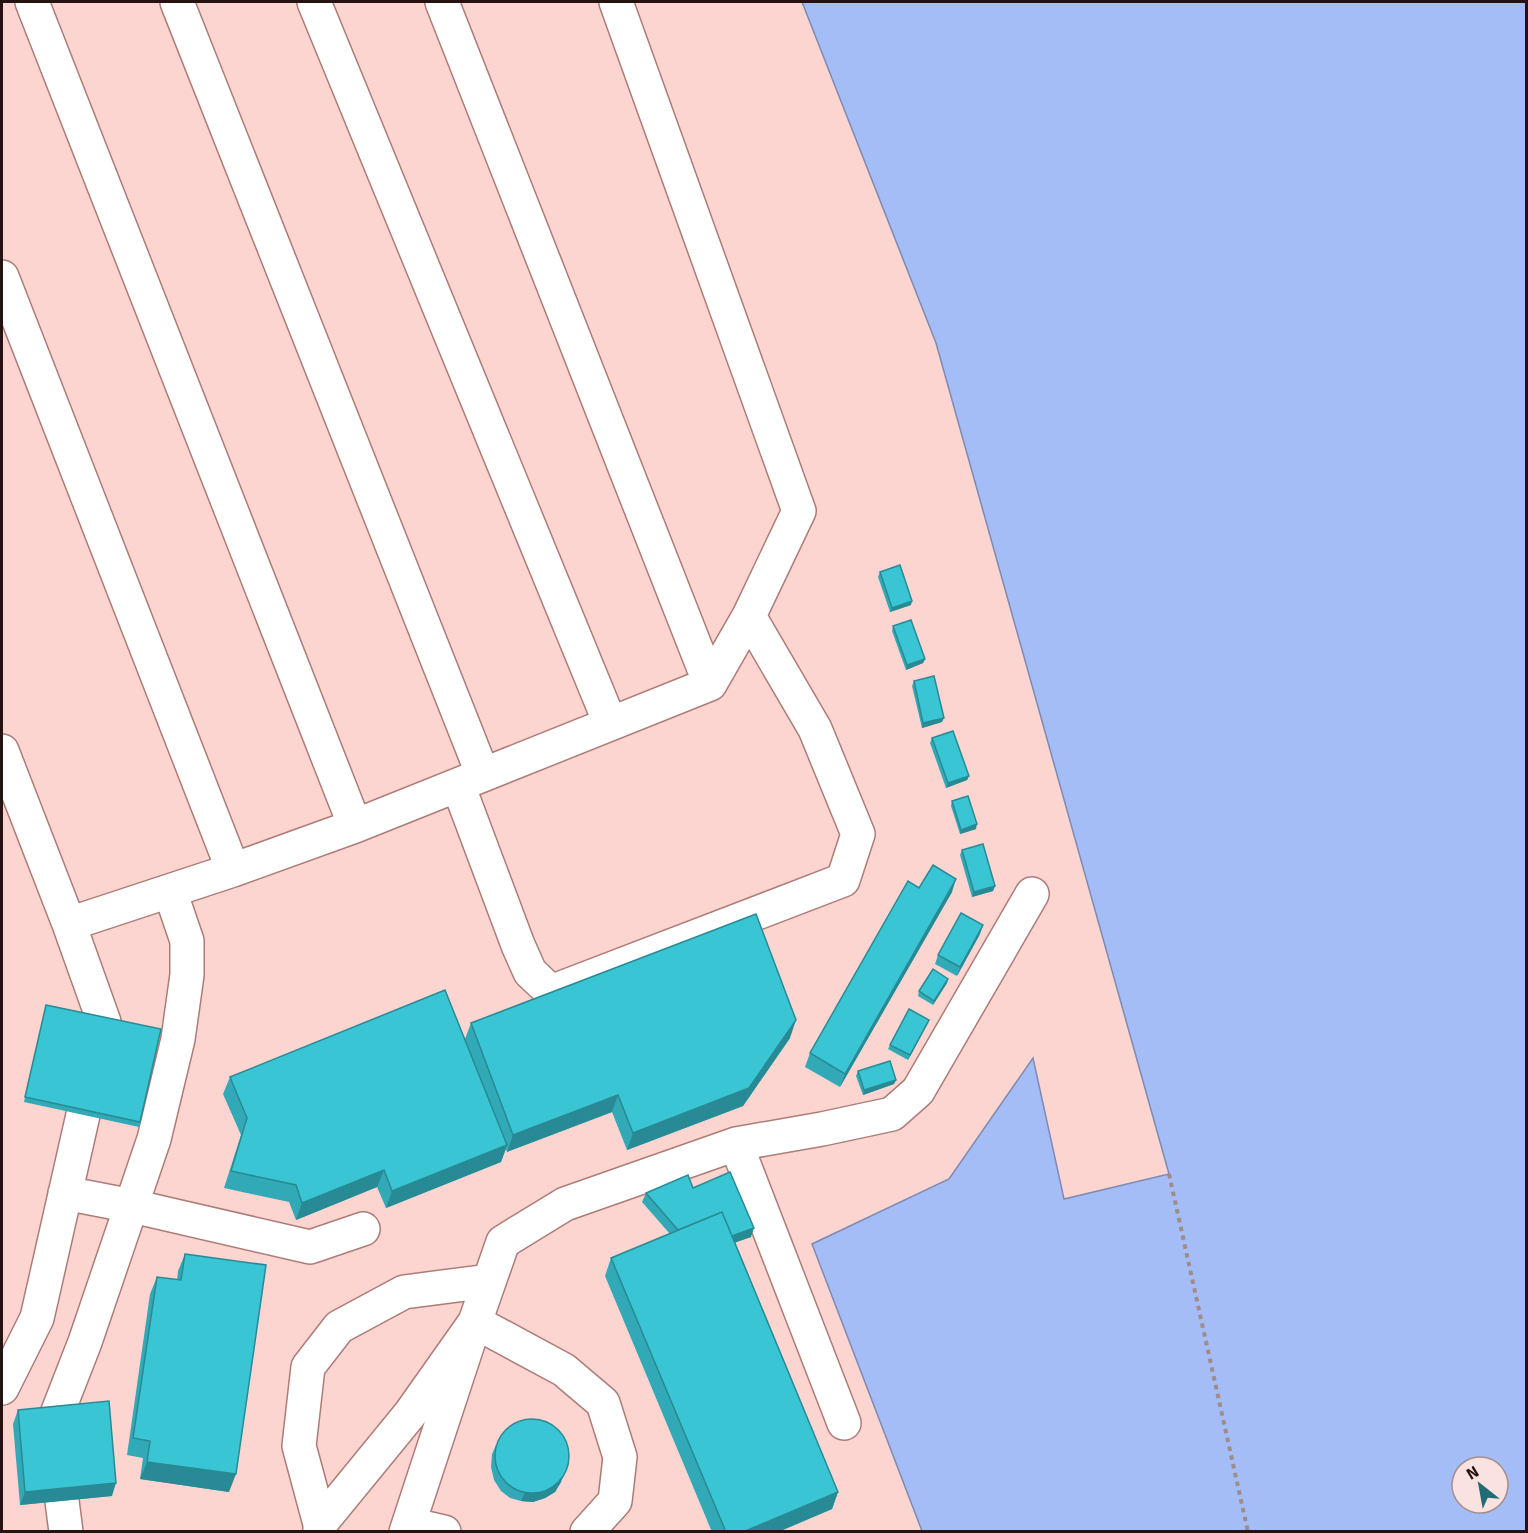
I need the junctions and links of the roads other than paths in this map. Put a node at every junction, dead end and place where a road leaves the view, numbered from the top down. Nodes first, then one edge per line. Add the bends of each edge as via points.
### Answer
1 (32, 2) edge
2 (177, 2) edge
3 (314, 2) edge
4 (442, 2) edge
5 (616, 2) edge
6 (2, 277) edge
7 (749, 616) junction
8 (710, 684) junction
9 (610, 723) junction
10 (2, 751) edge
11 (471, 780) junction
12 (355, 826) junction
13 (233, 870) junction
14 (170, 891) junction
15 (1032, 894) dead end
16 (69, 924) junction
17 (105, 1022) edge
18 (82, 1115) edge
19 (736, 1144) junction
20 (65, 1193) junction
21 (132, 1206) junction
22 (363, 1229) dead end
23 (489, 1281) junction
24 (475, 1322) junction
25 (2, 1388) edge
26 (55, 1419) edge
27 (844, 1424) dead end
28 (320, 1528) edge
29 (407, 1528) edge
30 (444, 1532) edge
31 (587, 1532) edge

1 - 12 lane
2 - 11 lane
3 - 9 lane
4 - 8 lane
5 - 7 lane via 799,511
6 - 13 lane
7 - 8 lane
7 - 11 lane via 815,729 858,834 843,880 551,992 530,972 518,945
8 - 9 lane
9 - 11 lane
10 - 16 lane
11 - 12 lane
12 - 13 lane
13 - 14 lane
14 - 16 lane
14 - 21 lane via 187,941 187,975 178,1039 154,1138
15 - 19 lane via 918,1091 892,1114
16 - 17 lane
18 - 20 lane
19 - 23 lane via 565,1204 503,1242
19 - 27 lane
20 - 21 lane
20 - 25 lane via 37,1318
21 - 22 lane via 310,1247
21 - 26 lane
23 - 24 lane
23 - 28 lane via 404,1292 339,1327 308,1366 299,1446
24 - 28 lane via 410,1414
24 - 29 lane
24 - 31 lane via 564,1370 603,1403 620,1457 615,1501
29 - 30 lane

